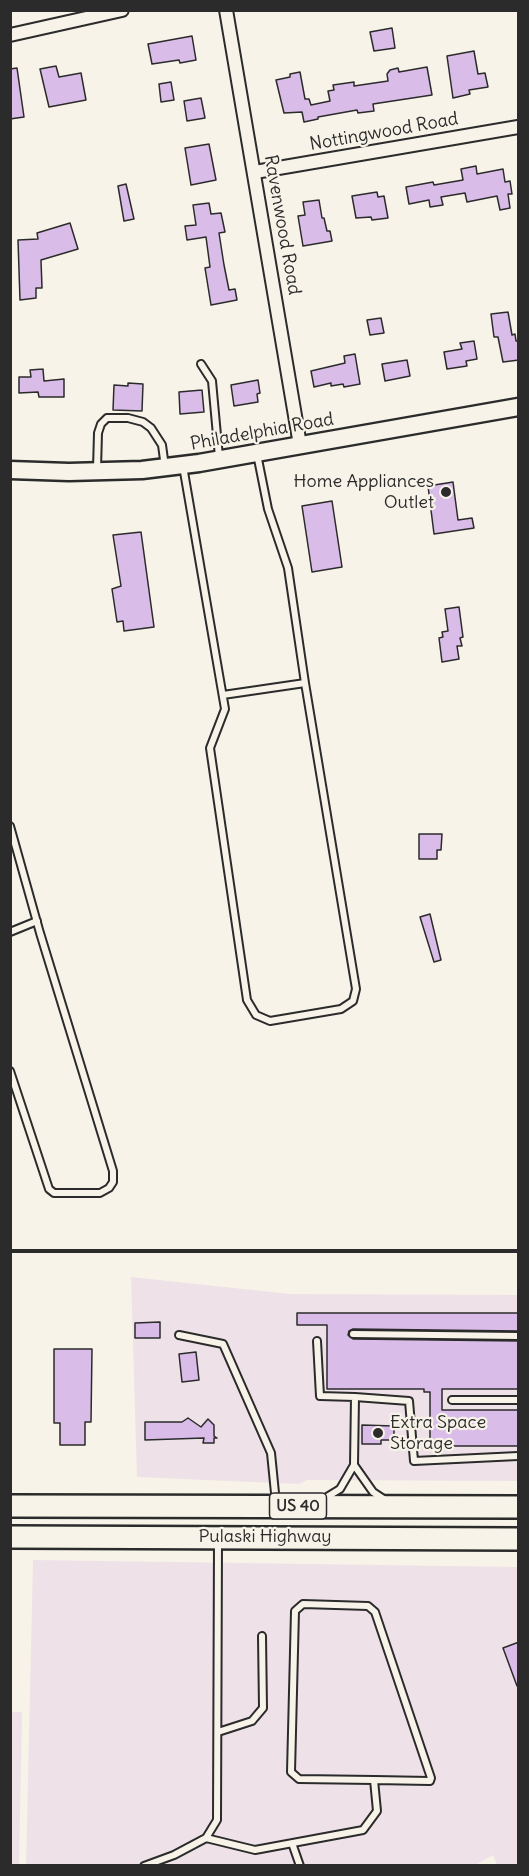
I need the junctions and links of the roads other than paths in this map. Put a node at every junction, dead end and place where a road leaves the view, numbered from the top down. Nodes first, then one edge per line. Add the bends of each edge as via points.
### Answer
1 (122, 10) edge
2 (226, 10) edge
3 (10, 35) edge
4 (519, 127) edge
5 (255, 172) junction
6 (201, 364) dead end
7 (519, 407) edge
8 (300, 445) junction
9 (257, 454) junction
10 (220, 460) junction
11 (183, 465) junction
12 (165, 467) junction
13 (10, 470) edge
14 (98, 471) junction
15 (305, 683) junction
16 (223, 695) junction
17 (10, 826) edge
18 (37, 921) junction
19 (10, 932) edge
20 (10, 1071) edge
21 (352, 1334) dead end
22 (179, 1335) dead end
23 (519, 1336) edge
24 (317, 1341) dead end
25 (355, 1397) junction
26 (453, 1400) dead end
27 (519, 1400) edge
28 (519, 1456) edge
29 (354, 1465) junction
30 (10, 1506) edge
31 (276, 1506) junction
32 (311, 1506) junction
33 (394, 1507) junction
34 (519, 1507) edge
35 (10, 1537) edge
36 (218, 1537) junction
37 (519, 1539) edge
38 (262, 1636) dead end
39 (218, 1732) junction
40 (374, 1780) junction
41 (206, 1838) junction
42 (292, 1843) junction
43 (144, 1866) edge
44 (300, 1866) edge

1 - 3 street
2 - 5 street, Ravenwood Road
4 - 5 street, Nottingwood Road
5 - 8 street, Ravenwood Road
6 - 10 lane via 212,381
7 - 8 main road, Philadelphia Road
8 - 9 main road, Philadelphia Road
9 - 10 main road, Philadelphia Road
9 - 15 lane via 268,509 288,568
10 - 11 main road, Philadelphia Road
11 - 12 main road, Philadelphia Road
11 - 16 lane
12 - 14 main road, Philadelphia Road
12 - 14 lane via 162,445 151,428 128,418 107,418 98,433
13 - 14 main road, Philadelphia Road
15 - 16 lane
15 - 16 lane via 356,989 353,1001 341,1009 270,1021 255,1015 247,1000 210,748 225,709
17 - 18 lane
18 - 19 lane
18 - 20 lane via 113,1171 109,1188 100,1193 54,1193 49,1189
21 - 23 lane
22 - 31 lane via 223,1344 271,1453
24 - 25 lane via 320,1396
25 - 28 lane via 409,1401 414,1461
25 - 29 lane
26 - 27 lane
29 - 32 lane via 340,1490
29 - 33 lane via 373,1492
30 - 31 highway, Pulaski Highway / US 40
31 - 32 highway, Pulaski Highway / US 40
32 - 33 highway, Pulaski Highway / US 40
33 - 34 highway, Pulaski Highway / US 40
35 - 36 highway, Pulaski Highway / US 40
36 - 37 highway, Pulaski Highway / US 40
36 - 39 lane
38 - 39 lane via 263,1708 252,1721
39 - 41 lane via 217,1820
40 - 40 lane via 299,1779 291,1772 295,1611 303,1604 368,1606 375,1612 431,1778
40 - 42 lane via 377,1811 363,1830
41 - 42 lane via 255,1850
41 - 43 lane
42 - 44 lane

